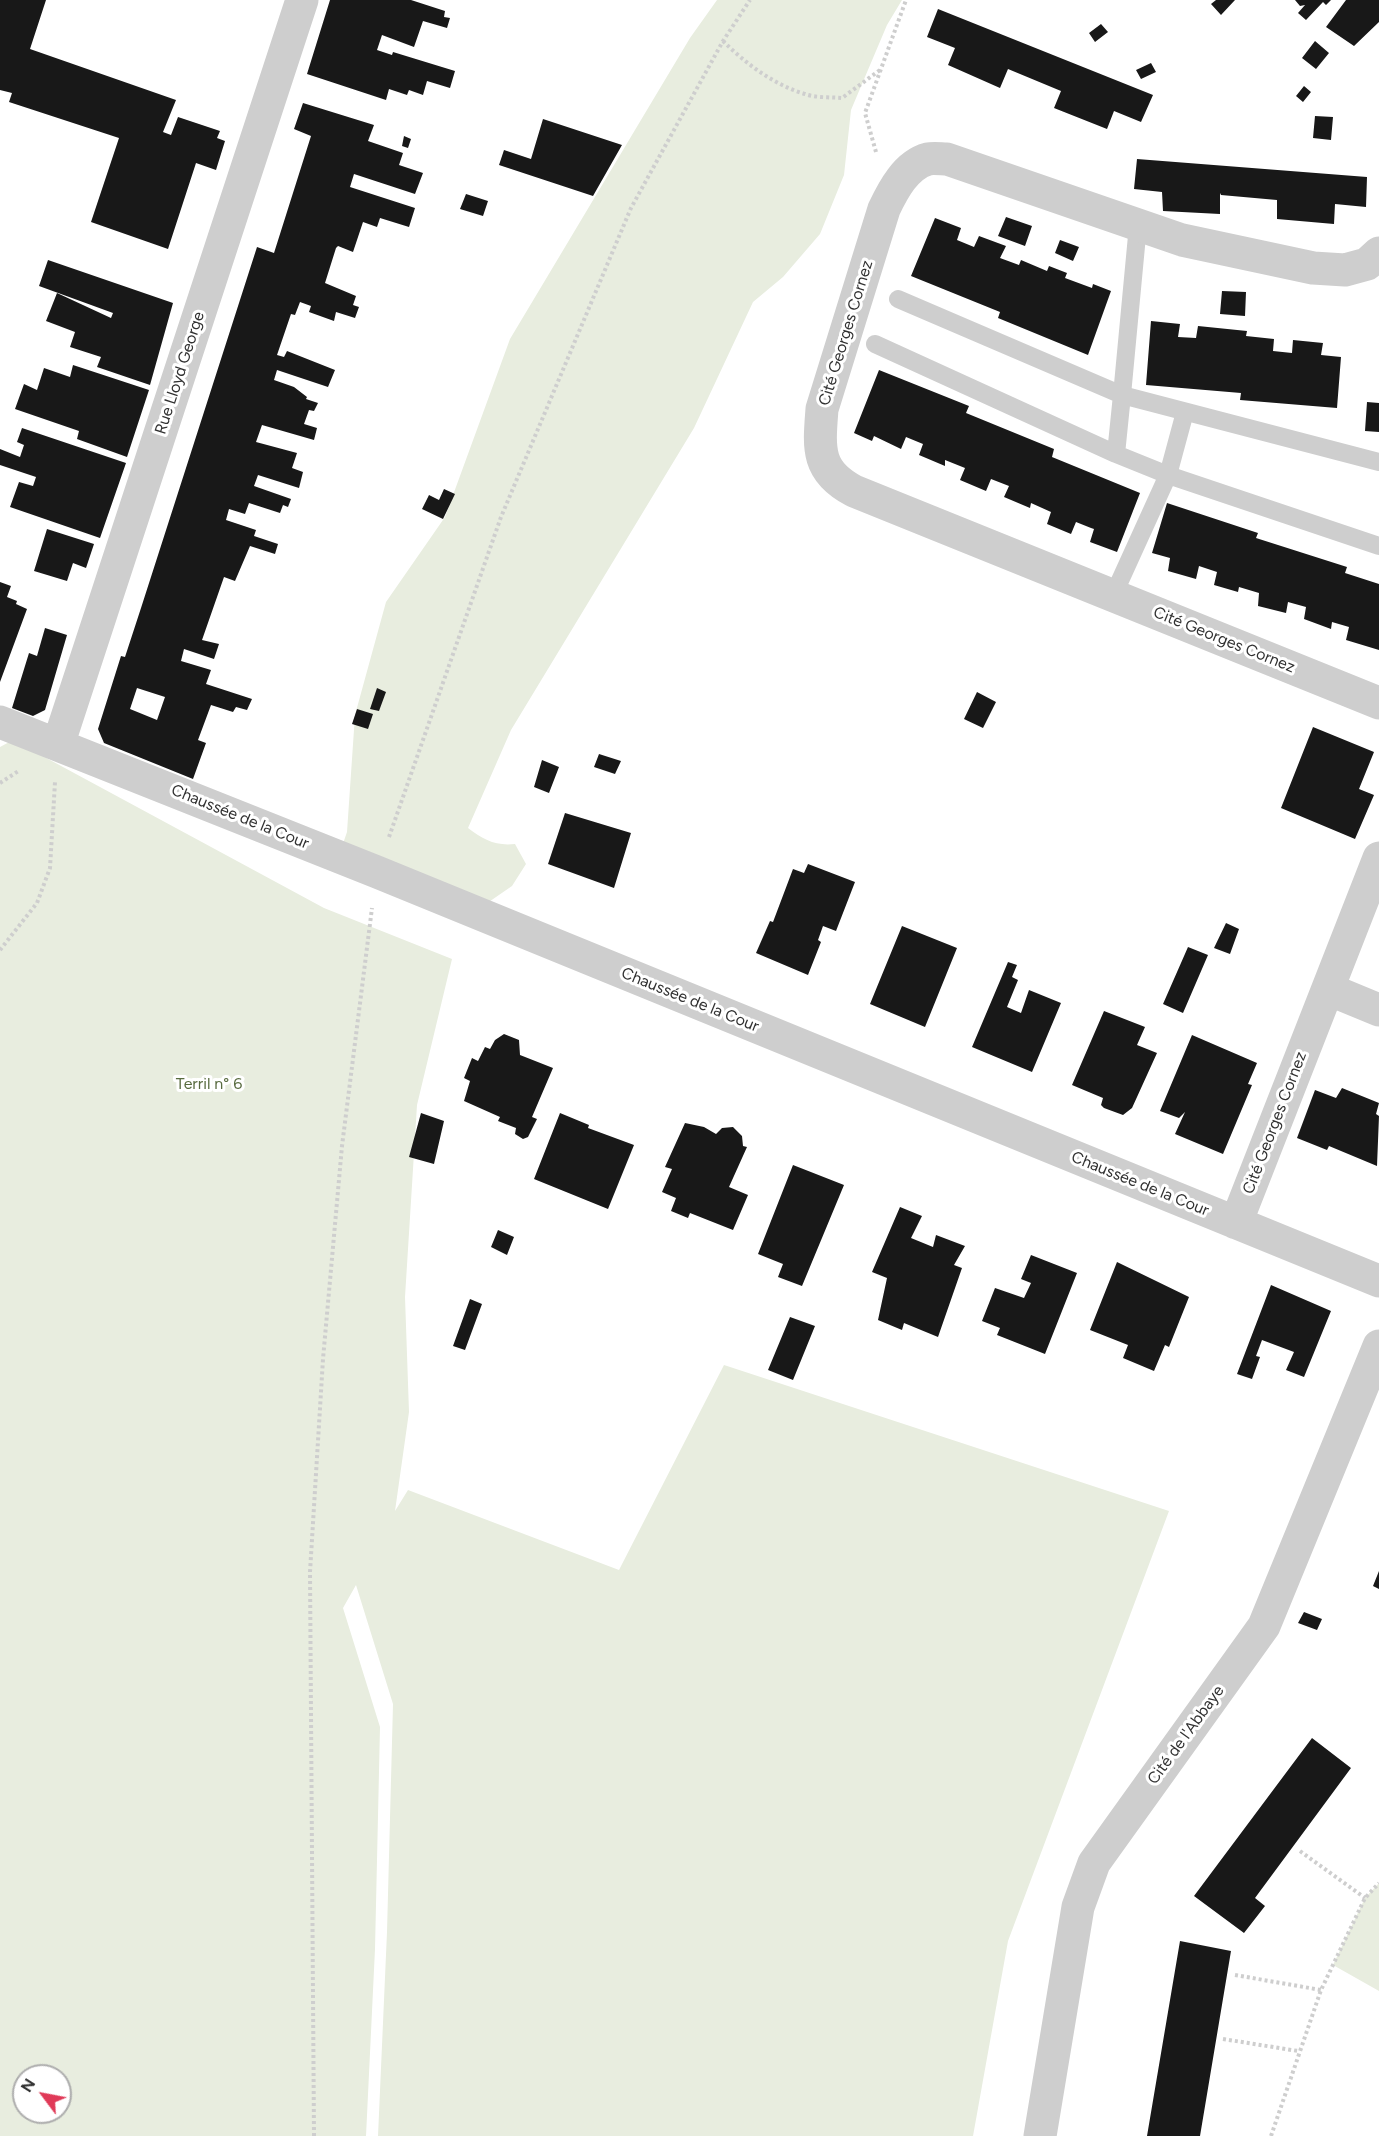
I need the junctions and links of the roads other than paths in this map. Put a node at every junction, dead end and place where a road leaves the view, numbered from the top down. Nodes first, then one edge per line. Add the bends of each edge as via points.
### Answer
1 (302, 0) edge
2 (1138, 225) junction
3 (1379, 253) edge
4 (898, 299) dead end
5 (875, 344) dead end
6 (1122, 395) junction
7 (1185, 412) junction
8 (1116, 454) junction
9 (1379, 462) edge
10 (1168, 475) junction
11 (1379, 546) edge
12 (1113, 596) junction
13 (1379, 703) edge
14 (0, 722) edge
15 (58, 745) junction
16 (1379, 858) edge
17 (1328, 989) junction
18 (1379, 1010) edge
19 (1236, 1223) junction
20 (1379, 1281) edge
21 (1379, 1346) edge
22 (1040, 2136) edge

1 - 15 street, Rue Lloyd George
2 - 3 street, Cité Georges Cornez via 1182,240 1313,268 1345,270 1367,264
2 - 6 lane
2 - 12 street, Cité Georges Cornez via 947,159 928,159 910,170 894,188 884,209 822,409 819,440 822,463 837,482
4 - 6 lane
5 - 8 lane
6 - 7 lane
6 - 8 lane
7 - 9 lane
7 - 10 lane
8 - 10 lane
10 - 11 lane
10 - 12 lane
12 - 13 street, Cité Georges Cornez
14 - 15 street, Chaussée de la Cour
15 - 19 street, Chaussée de la Cour
16 - 17 street, Cité Georges Cornez
17 - 18 street
17 - 19 street, Cité Georges Cornez
19 - 20 street, Chaussée de la Cour
21 - 22 street, Cité de l'Abbaye via 1264,1626 1094,1863 1078,1907

